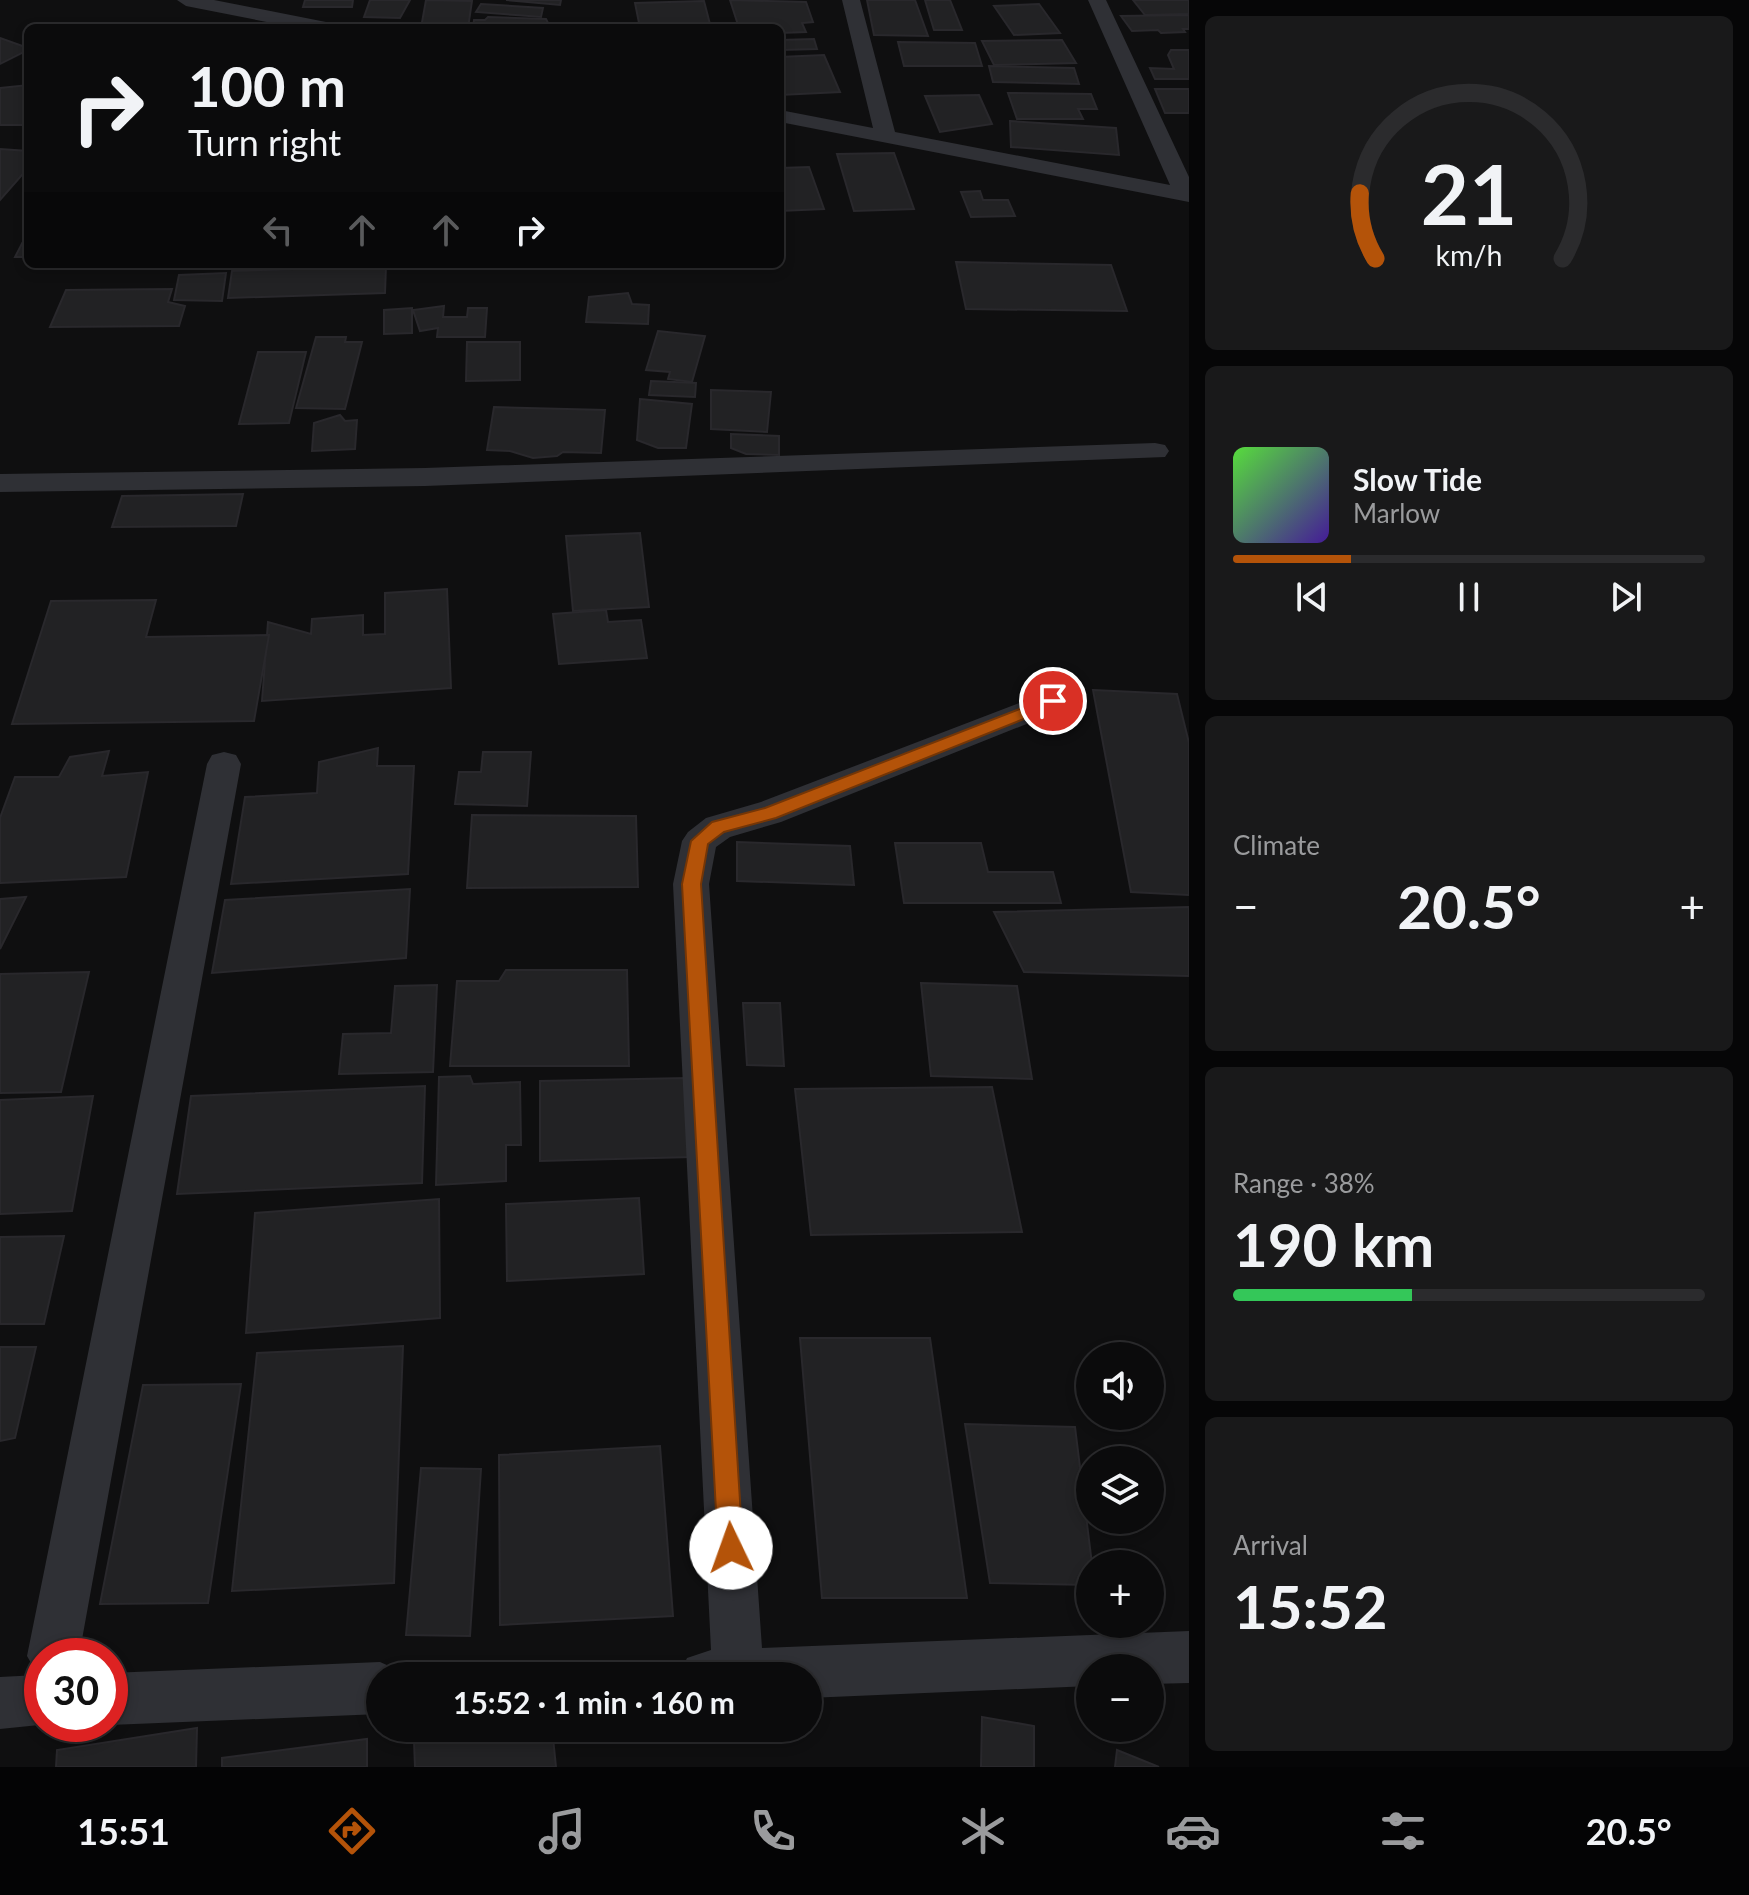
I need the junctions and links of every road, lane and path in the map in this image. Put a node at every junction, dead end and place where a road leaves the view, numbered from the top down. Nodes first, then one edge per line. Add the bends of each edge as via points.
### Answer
1 (186, 0) edge
2 (851, 0) edge
3 (1097, 0) edge
4 (306, 24) edge
5 (784, 117) edge
6 (886, 137) junction
7 (1187, 195) edge
8 (1155, 451) dead end
9 (0, 483) edge
10 (1053, 701) dead end
11 (224, 764) dead end
12 (56, 1638) edge
13 (1189, 1657) edge
14 (721, 1662) edge
15 (822, 1671) edge
16 (366, 1689) edge
17 (128, 1698) edge
18 (24, 1702) edge
19 (0, 1703) edge

1 - 4 street
2 - 6 street
3 - 7 street
5 - 6 street
6 - 7 street
8 - 9 street via 425,477
10 - 14 street via 769,813 718,827 700,841 691,884
11 - 12 street
13 - 15 street
16 - 17 street
18 - 19 street

